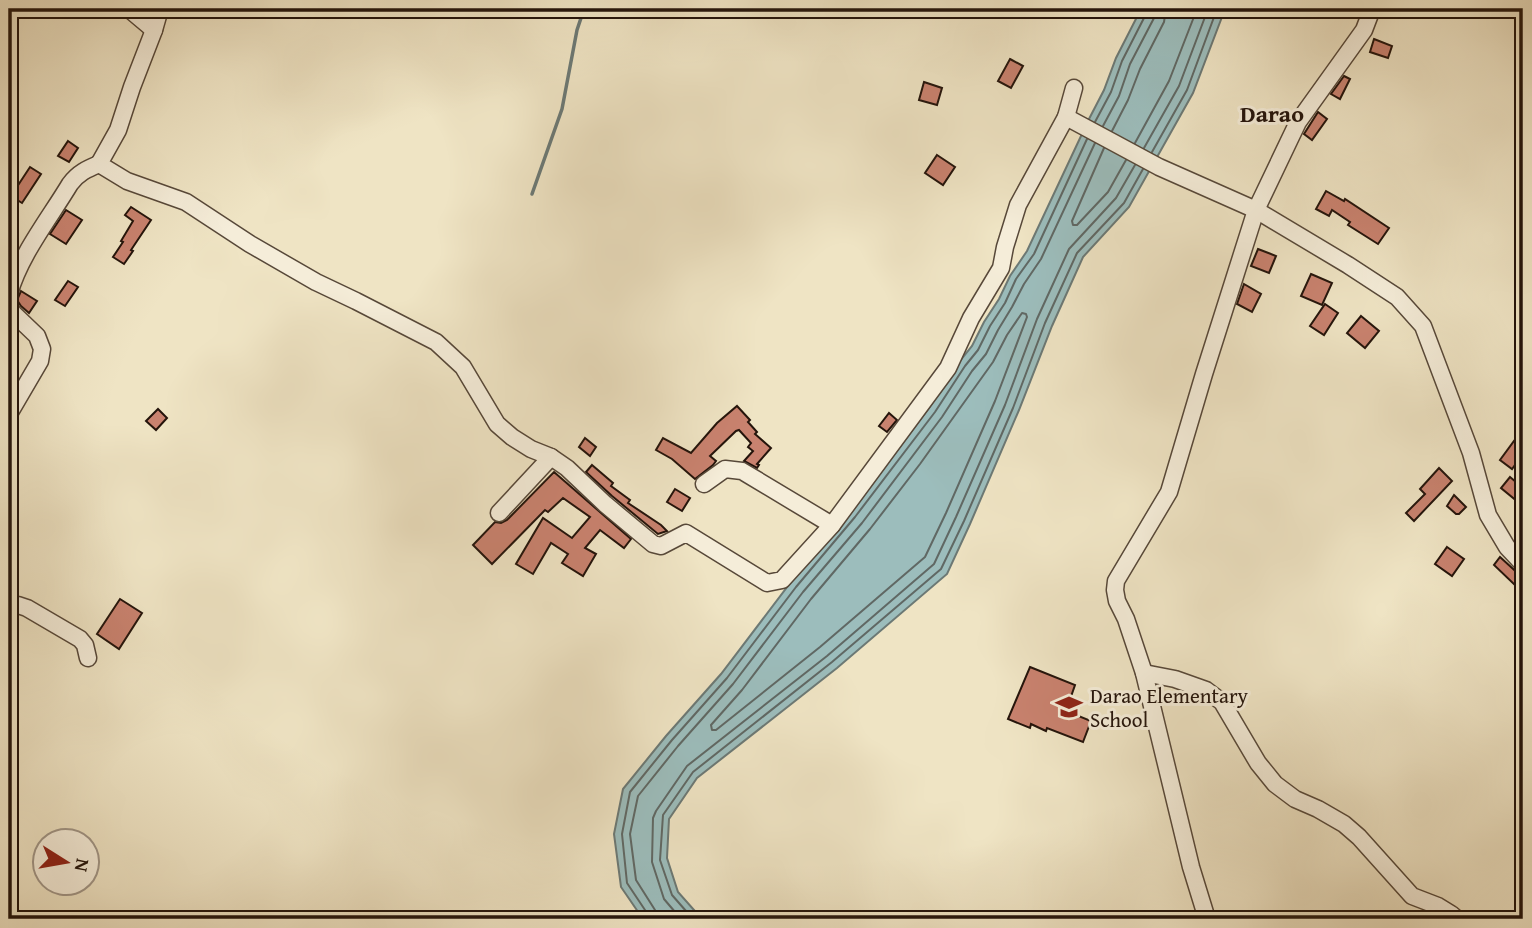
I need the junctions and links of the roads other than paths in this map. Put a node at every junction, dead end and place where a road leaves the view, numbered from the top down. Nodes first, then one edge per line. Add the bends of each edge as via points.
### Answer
1 (129, 9) edge
2 (159, 9) edge
3 (1372, 9) edge
4 (154, 30) junction
5 (1073, 88) dead end
6 (1066, 117) junction
7 (99, 164) junction
8 (1256, 210) junction
9 (9, 294) edge
10 (9, 306) edge
11 (9, 414) edge
12 (551, 457) junction
13 (704, 484) dead end
14 (499, 513) dead end
15 (832, 525) junction
16 (1523, 564) edge
17 (9, 608) edge
18 (88, 658) dead end
19 (1144, 673) junction
20 (1207, 919) edge
21 (1457, 919) edge

1 - 4 street
2 - 4 street
3 - 8 street via 1364,30 1298,122
4 - 7 street via 118,130
5 - 6 street
6 - 8 street via 1159,167
6 - 15 street via 1018,205 1001,268 948,368
7 - 9 street via 76,176 25,257
7 - 12 street via 127,181 186,202 316,282 436,342 463,367 497,424 531,449
8 - 16 street via 1397,297 1423,326 1471,453 1488,515
8 - 19 street via 1169,492 1116,581 1117,601
10 - 11 street via 37,336 41,349 40,361
12 - 14 street
12 - 15 street via 653,544 661,546 686,533 767,583 782,580
13 - 15 street via 726,469 742,471
17 - 18 street via 27,608 80,639
19 - 20 street
19 - 21 street via 1206,690 1222,702 1275,784 1344,824 1412,896

